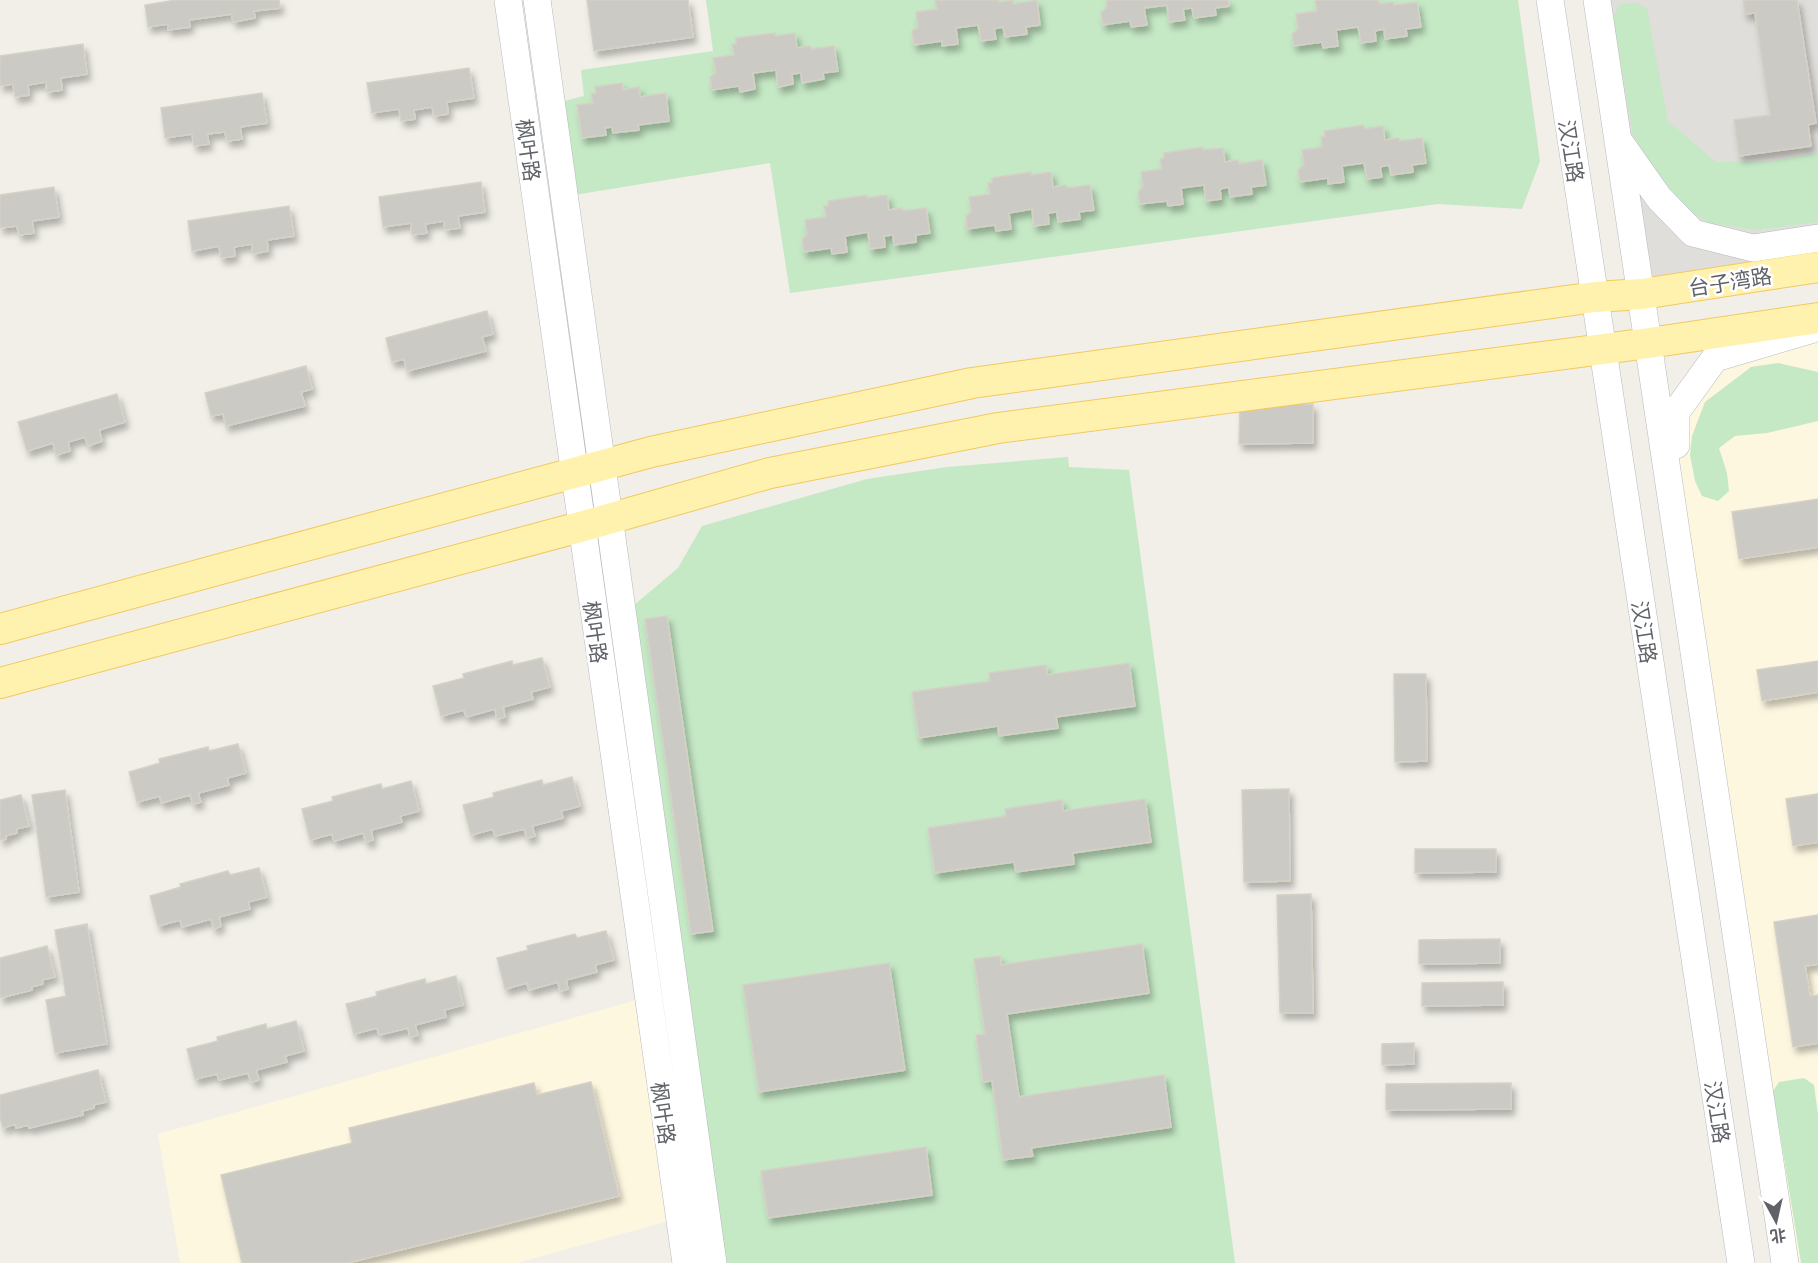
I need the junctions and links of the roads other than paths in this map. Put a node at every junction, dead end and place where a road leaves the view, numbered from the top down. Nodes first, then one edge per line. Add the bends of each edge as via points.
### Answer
1 (508, 0) edge
2 (537, 0) edge
3 (1550, 0) edge
4 (1597, 0) edge
5 (1618, 140) junction
6 (1818, 238) edge
7 (1818, 267) edge
8 (1642, 294) junction
9 (1594, 297) junction
10 (1818, 318) edge
11 (1818, 328) edge
12 (1818, 342) edge
13 (1649, 343) junction
14 (1602, 348) junction
15 (1715, 358) junction
16 (602, 466) junction
17 (573, 473) junction
18 (609, 519) junction
19 (581, 527) junction
20 (1677, 533) junction
21 (0, 629) edge
22 (0, 683) edge
23 (686, 1263) edge
24 (713, 1263) edge
25 (1741, 1263) edge
26 (1785, 1263) edge

1 - 17 street, 枫叶路
2 - 16 street, 枫叶路
3 - 9 street, 汉江路
4 - 5 street, 汉江路
5 - 6 street via 1659,198 1693,233 1753,248
5 - 8 street, 汉江路
7 - 8 main road, 台子湾路
8 - 9 main road, 台子湾路
8 - 13 street, 汉江路
9 - 14 street, 汉江路
9 - 16 main road, 台子湾路 via 972,383
10 - 13 main road
11 - 15 street
12 - 15 street
13 - 14 main road
13 - 20 street, 汉江路
14 - 18 main road via 998,428 770,473
14 - 25 street, 汉江路
15 - 20 street via 1676,412
16 - 17 main road, 台子湾路
16 - 18 street, 枫叶路
17 - 19 street, 枫叶路
17 - 21 main road, 台子湾路
18 - 19 main road
18 - 24 street, 枫叶路
19 - 22 main road
19 - 23 street, 枫叶路
20 - 26 street, 汉江路

